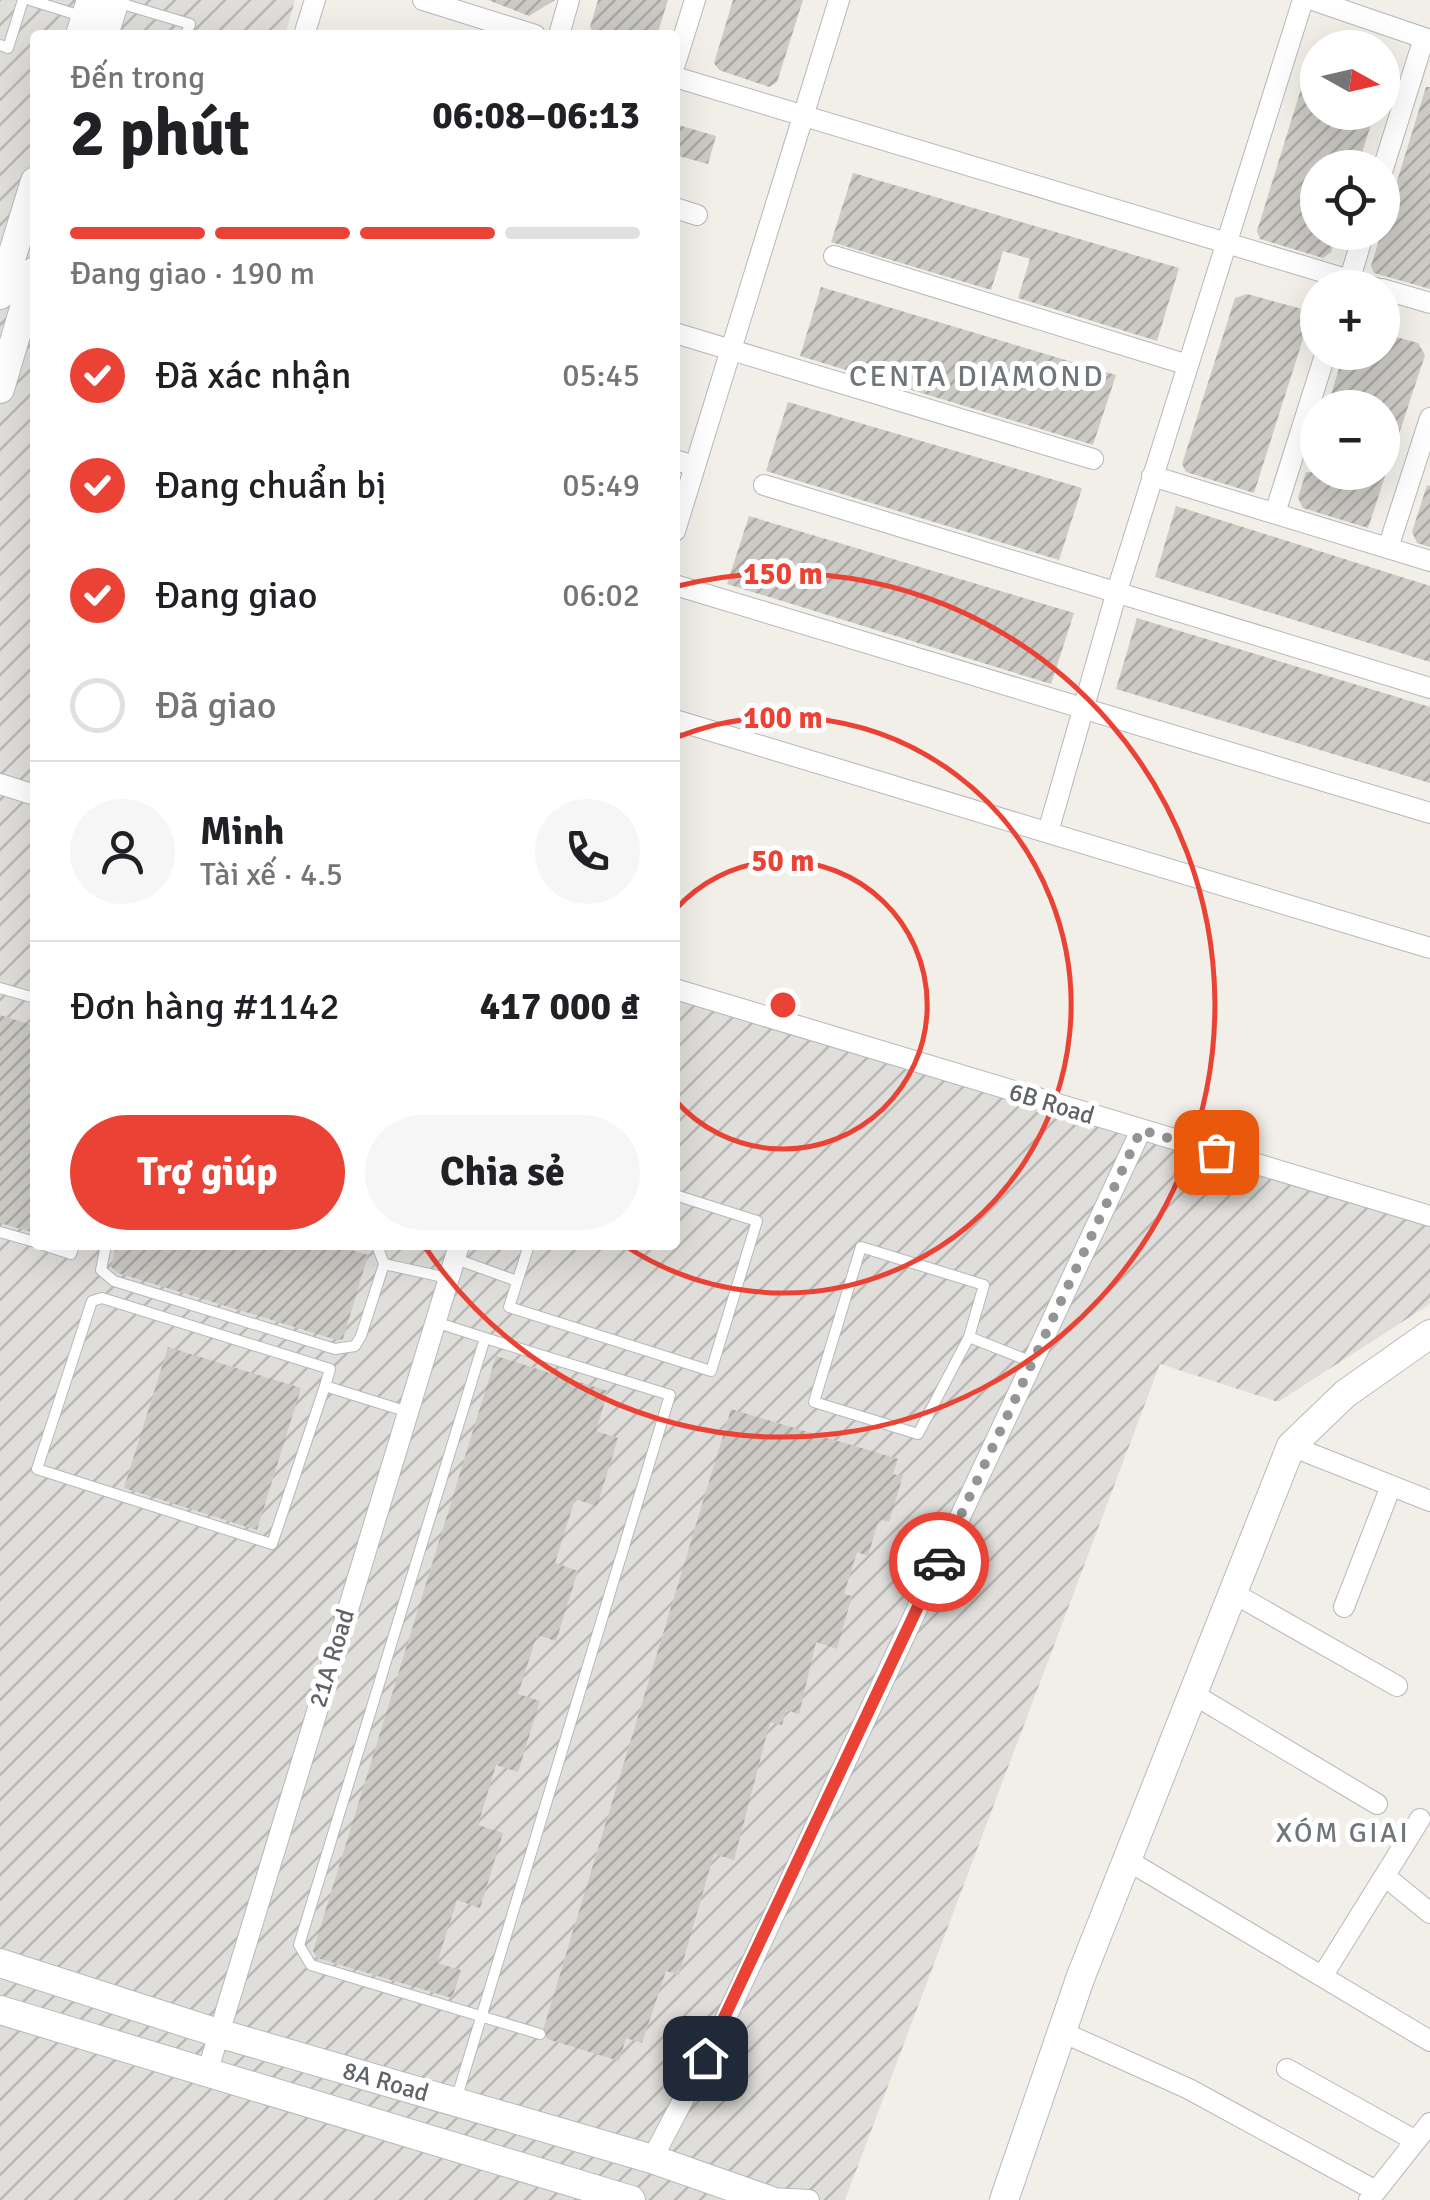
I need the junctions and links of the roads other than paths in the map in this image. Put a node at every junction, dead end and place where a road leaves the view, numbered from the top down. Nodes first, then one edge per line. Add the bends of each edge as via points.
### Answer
1 (26, 0) edge
2 (114, 0) edge
3 (315, 0) edge
4 (423, 0) edge
5 (570, 0) edge
6 (694, 0) edge
7 (839, 0) edge
8 (1303, 0) edge
9 (1313, 0) edge
10 (446, 3) edge
11 (90, 22) edge
12 (188, 30) edge
13 (306, 30) edge
14 (521, 30) edge
15 (560, 30) edge
16 (1427, 39) edge
17 (0, 45) edge
18 (680, 47) edge
19 (680, 78) edge
20 (804, 114) junction
21 (1389, 150) edge
22 (30, 197) edge
23 (680, 210) edge
24 (697, 215) dead end
25 (1227, 242) junction
26 (834, 256) dead end
27 (1308, 270) edge
28 (30, 288) edge
29 (0, 295) edge
30 (1400, 295) edge
31 (1430, 304) edge
32 (680, 334) edge
33 (732, 349) junction
34 (1188, 366) junction
35 (1320, 370) edge
36 (0, 389) edge
37 (1430, 418) edge
38 (1093, 459) dead end
39 (685, 463) edge
40 (1152, 476) junction
41 (764, 485) dead end
42 (680, 497) edge
43 (1275, 513) junction
44 (1388, 548) junction
45 (1430, 561) edge
46 (680, 586) edge
47 (1116, 590) junction
48 (1430, 688) edge
49 (1083, 707) junction
50 (680, 722) edge
51 (0, 784) edge
52 (30, 793) edge
53 (1430, 813) edge
54 (1048, 832) junction
55 (1430, 948) edge
56 (0, 988) edge
57 (680, 991) edge
58 (30, 997) edge
59 (1141, 1130) junction
60 (680, 1197) edge
61 (1430, 1216) edge
62 (0, 1232) edge
63 (30, 1241) edge
64 (105, 1250) edge
65 (378, 1250) edge
66 (527, 1250) edge
67 (454, 1261) edge
68 (384, 1264) junction
69 (517, 1280) junction
70 (434, 1321) junction
71 (1430, 1334) edge
72 (968, 1337) junction
73 (485, 1338) junction
74 (1032, 1362) junction
75 (325, 1386) junction
76 (405, 1411) junction
77 (1291, 1446) junction
78 (1391, 1486) junction
79 (1430, 1501) edge
80 (1233, 1593) junction
81 (1344, 1607) dead end
82 (1398, 1686) dead end
83 (1193, 1694) junction
84 (1377, 1804) dead end
85 (1420, 1819) dead end
86 (1127, 1860) junction
87 (1386, 1877) junction
88 (1430, 1912) edge
89 (0, 1962) edge
90 (1322, 1975) junction
91 (0, 2010) edge
92 (483, 2017) junction
93 (1062, 2032) junction
94 (218, 2034) junction
95 (540, 2034) dead end
96 (1430, 2040) edge
97 (1286, 2069) dead end
98 (206, 2073) junction
99 (456, 2101) junction
100 (1430, 2123) edge
101 (1416, 2141) junction
102 (652, 2160) junction
103 (1373, 2195) edge
104 (770, 2199) edge
105 (631, 2200) edge
106 (809, 2200) edge
107 (1004, 2200) edge

1 - 11 lane
1 - 17 lane via 8,48
2 - 11 street
2 - 12 lane via 190,24
3 - 13 street
4 - 10 street
5 - 15 street
6 - 18 street
7 - 20 street
8 - 25 street
9 - 16 street
10 - 14 street
16 - 21 street
19 - 20 street
20 - 25 street
20 - 33 street
22 - 29 street
23 - 24 street
25 - 27 street
25 - 34 street
26 - 34 street
28 - 36 street
30 - 31 street
32 - 33 street
33 - 38 street
33 - 39 street
34 - 40 street
35 - 43 street
37 - 44 street
39 - 42 street
40 - 43 street
40 - 47 street
41 - 47 street
43 - 44 street
44 - 45 street
46 - 49 street
47 - 48 street
47 - 49 street
49 - 53 street
49 - 54 street
50 - 54 street
51 - 52 street
54 - 55 street
56 - 58 lane
57 - 59 street, 6B Road
59 - 61 street, 6B Road
59 - 74 street
60 - 69 lane via 758,1221 711,1371 509,1307
62 - 63 lane
64 - 68 lane via 101,1270 114,1281 335,1349 355,1346 361,1336
65 - 68 lane
66 - 69 lane
67 - 68 lane
67 - 69 lane
67 - 70 street, 21A Road
70 - 73 lane
70 - 76 street, 21A Road
71 - 77 street via 1345,1394
72 - 72 lane via 984,1285 861,1247 814,1402 918,1434
72 - 74 lane
73 - 92 lane via 299,1946 311,1965
73 - 92 lane via 670,1394
74 - 102 street
75 - 75 lane via 330,1368 92,1300 37,1469 272,1544
75 - 76 lane
76 - 94 street, 21A Road
77 - 78 street
77 - 80 street
78 - 79 street
78 - 81 street
80 - 82 street
80 - 83 street
83 - 84 street
83 - 86 street
85 - 87 street
86 - 90 street
86 - 93 street
87 - 88 street
87 - 90 street
89 - 94 street, 8A Road
90 - 96 street
91 - 98 street, 8A Road
92 - 95 lane
92 - 99 lane
93 - 103 street via 1190,2089
93 - 107 street
94 - 98 street, 21A Road
94 - 99 street, 8A Road
97 - 101 street
98 - 105 street, 8A Road
99 - 102 street, 8A Road
100 - 101 street
101 - 103 street
102 - 104 street, 8A Road
104 - 106 street

